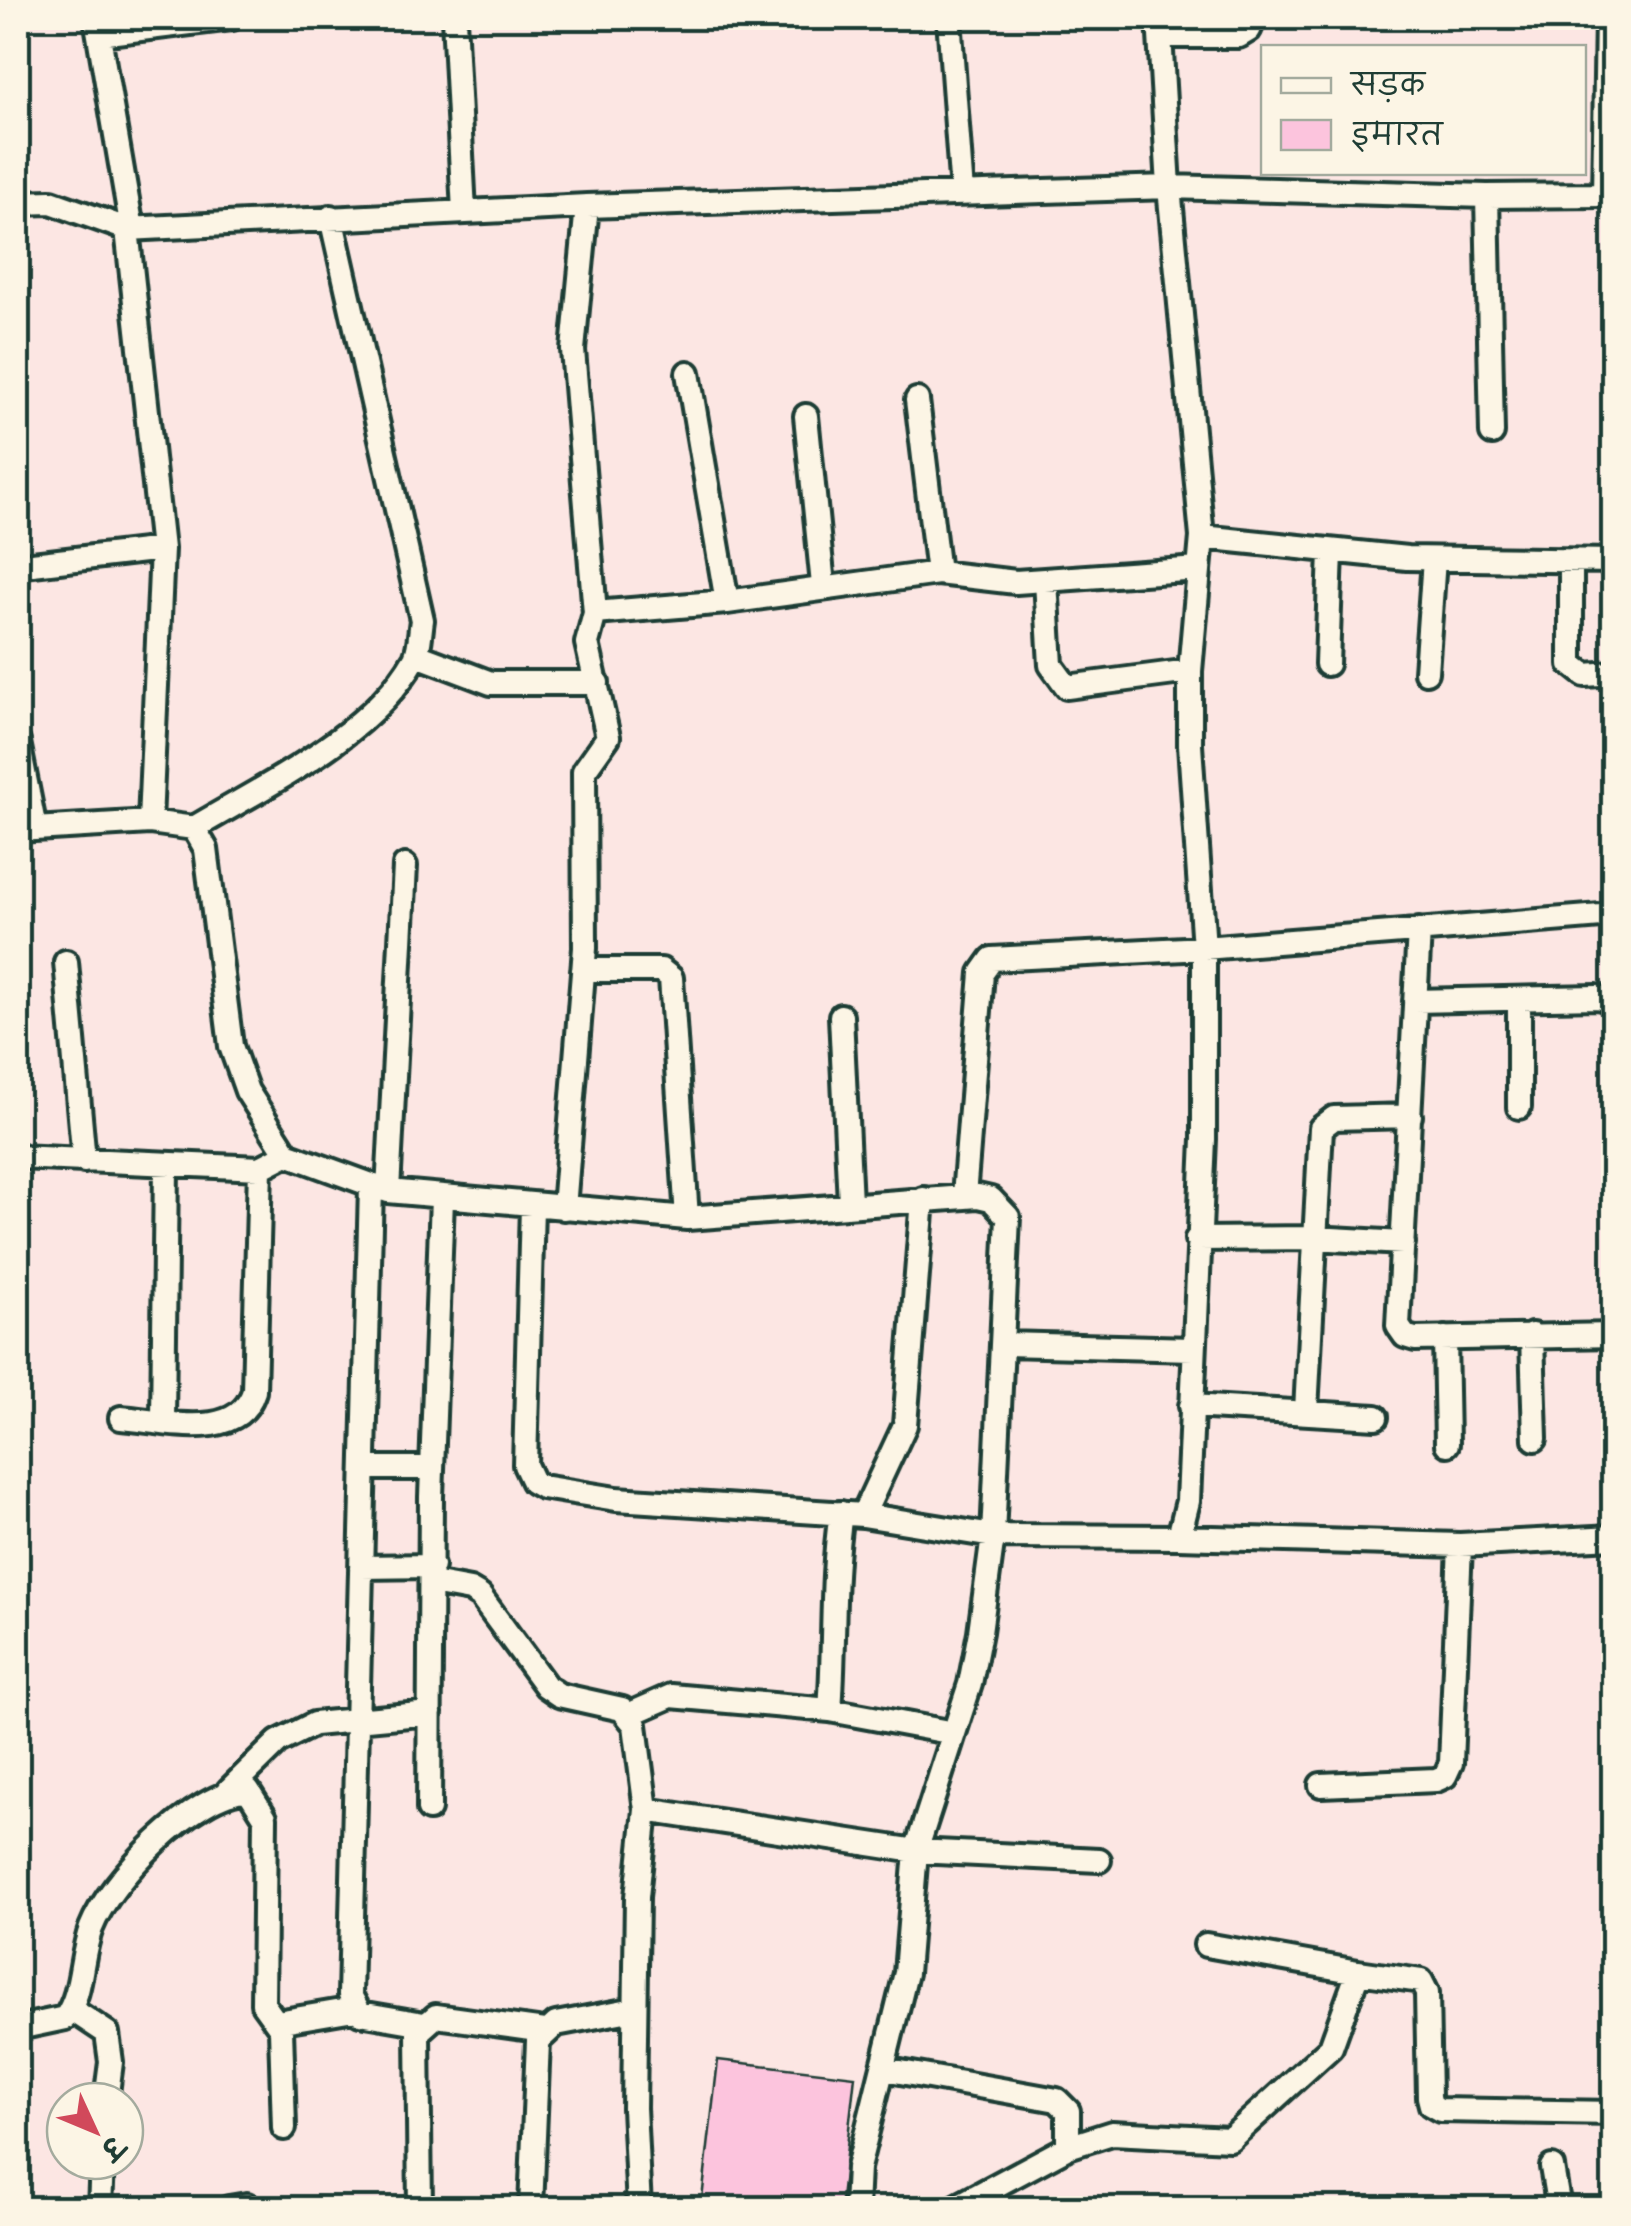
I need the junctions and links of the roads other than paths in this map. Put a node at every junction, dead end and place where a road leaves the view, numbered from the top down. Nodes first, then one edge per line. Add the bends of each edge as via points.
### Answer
1 (232, 18) edge
2 (454, 18) edge
3 (949, 18) edge
4 (1254, 18) edge
5 (1607, 18) edge
6 (97, 26) edge
7 (1160, 27) edge
8 (1169, 186) junction
9 (962, 194) junction
10 (1608, 195) edge
11 (1487, 196) junction
12 (18, 203) edge
13 (586, 206) junction
14 (464, 212) junction
15 (330, 218) junction
16 (129, 229) junction
17 (688, 373) dead end
18 (917, 400) dead end
19 (806, 416) dead end
20 (1492, 433) dead end
21 (1202, 537) junction
22 (162, 549) junction
23 (1331, 551) junction
24 (1434, 559) junction
25 (1571, 561) junction
26 (1614, 561) edge
27 (24, 565) dead end
28 (1199, 569) junction
29 (938, 572) junction
30 (1046, 581) junction
31 (824, 585) junction
32 (727, 602) junction
33 (594, 612) junction
34 (417, 655) junction
35 (1327, 664) dead end
36 (1190, 671) junction
37 (1426, 672) dead end
38 (1614, 673) edge
39 (597, 684) junction
40 (18, 742) edge
41 (150, 822) junction
42 (194, 828) junction
43 (26, 830) edge
44 (405, 866) dead end
45 (1614, 915) edge
46 (1420, 930) junction
47 (1204, 948) junction
48 (66, 962) dead end
49 (583, 970) junction
50 (1520, 999) junction
51 (1416, 1001) junction
52 (1614, 1008) edge
53 (842, 1016) dead end
54 (1519, 1107) dead end
55 (1410, 1116) junction
56 (287, 1154) junction
57 (18, 1158) edge
58 (84, 1161) junction
59 (166, 1166) junction
60 (260, 1168) junction
61 (380, 1189) junction
62 (964, 1196) junction
63 (442, 1198) junction
64 (923, 1198) junction
65 (850, 1203) junction
66 (532, 1206) junction
67 (564, 1208) junction
68 (687, 1218) junction
69 (1314, 1238) junction
70 (1197, 1239) junction
71 (1403, 1243) junction
72 (1532, 1335) junction
73 (1614, 1335) edge
74 (1445, 1338) junction
75 (1004, 1344) junction
76 (1193, 1349) junction
77 (1191, 1406) junction
78 (1306, 1411) junction
79 (1376, 1417) dead end
80 (121, 1418) dead end
81 (163, 1422) junction
82 (1536, 1439) dead end
83 (1447, 1444) dead end
84 (365, 1468) junction
85 (432, 1468) junction
86 (852, 1514) junction
87 (994, 1536) junction
88 (1179, 1537) junction
89 (1614, 1537) edge
90 (1460, 1545) junction
91 (362, 1567) junction
92 (432, 1574) junction
93 (830, 1710) junction
94 (430, 1712) junction
95 (630, 1714) junction
96 (356, 1717) junction
97 (954, 1733) junction
98 (1322, 1785) dead end
99 (229, 1790) junction
100 (428, 1810) dead end
101 (646, 1810) junction
102 (916, 1851) junction
103 (1098, 1860) dead end
104 (1206, 1945) dead end
105 (1358, 1972) junction
106 (71, 2009) junction
107 (354, 2009) junction
108 (636, 2009) junction
109 (277, 2022) junction
110 (424, 2024) junction
111 (18, 2028) edge
112 (545, 2031) junction
113 (884, 2069) junction
114 (109, 2081) edge
115 (1614, 2113) edge
116 (284, 2128) dead end
117 (1068, 2148) junction
118 (1552, 2167) dead end
119 (101, 2181) edge
120 (100, 2208) edge
121 (420, 2208) edge
122 (530, 2208) edge
123 (640, 2208) edge
124 (856, 2208) edge
125 (954, 2208) edge
126 (1558, 2208) edge

1 - 6 street
2 - 14 street
3 - 9 street
4 - 7 street via 1239,36
5 - 10 street
6 - 16 street
7 - 8 street
8 - 9 street
8 - 11 street
8 - 21 street
9 - 13 street
10 - 11 street
11 - 20 street
12 - 16 street via 51,202
13 - 14 street
13 - 33 street via 573,350
14 - 15 street
15 - 16 street
15 - 34 street via 422,620
16 - 22 street
17 - 32 street
18 - 29 street
19 - 31 street
21 - 23 street
21 - 28 street
22 - 27 street
22 - 41 street
23 - 24 street
23 - 35 street
24 - 25 street
24 - 37 street
25 - 26 street
25 - 38 street via 1570,664 1585,675
28 - 30 street
28 - 36 street
29 - 30 street
29 - 31 street
30 - 36 street via 1051,665 1067,688
31 - 32 street
32 - 33 street
33 - 39 street via 587,643
34 - 39 street via 491,683
34 - 42 street via 389,694 294,771
36 - 47 street
39 - 49 street via 608,737 584,771
40 - 43 street
41 - 42 street
41 - 43 street
42 - 56 street via 206,849 232,1046 247,1092
44 - 61 street
45 - 46 street
46 - 47 street
46 - 51 street
47 - 62 street via 1000,956 986,964
47 - 70 street
48 - 58 street
49 - 67 street
49 - 68 street via 661,970 671,978
50 - 51 street
50 - 52 street via 1597,997
50 - 54 street
51 - 55 street
53 - 65 street
55 - 69 street via 1326,1121
55 - 71 street
56 - 60 street
56 - 61 street
57 - 58 street
58 - 59 street
59 - 60 street
59 - 81 street
60 - 81 street via 249,1408 236,1420 211,1425
61 - 63 street
61 - 84 street
62 - 64 street
62 - 75 street via 991,1198 1008,1217
63 - 66 street
63 - 85 street
64 - 65 street
64 - 86 street via 904,1425
65 - 68 street
66 - 67 street
66 - 86 street via 525,1465 532,1482 616,1499
67 - 68 street
69 - 70 street
69 - 71 street
69 - 78 street
70 - 76 street
71 - 74 street via 1398,1326 1414,1340
72 - 73 street
72 - 74 street
72 - 82 street
74 - 83 street
75 - 76 street
75 - 87 street
76 - 77 street
77 - 78 street
77 - 88 street via 1188,1502
78 - 79 street
80 - 81 street
84 - 85 street
84 - 91 street
85 - 92 street
86 - 87 street
86 - 93 street via 831,1578 836,1628
87 - 88 street
87 - 97 street via 970,1684
88 - 90 street
89 - 90 street
90 - 98 street via 1451,1763 1445,1776
91 - 92 street
91 - 96 street
92 - 94 street
92 - 95 street via 480,1596 536,1676 558,1695
93 - 95 street via 671,1696
93 - 97 street
94 - 96 street
94 - 100 street
95 - 101 street
96 - 99 street via 314,1724 278,1742
96 - 107 street
97 - 102 street
99 - 106 street via 202,1803 103,1904 90,1929
99 - 109 street via 248,1790 265,1817 262,2004
101 - 102 street
101 - 108 street
102 - 103 street
102 - 113 street via 906,1973
104 - 105 street
105 - 115 street via 1421,1982 1427,1993 1429,2097 1440,2110
105 - 117 street via 1331,2047 1230,2139 1112,2133
106 - 111 street via 55,2023
106 - 114 street via 107,2033
107 - 109 street
107 - 110 street
108 - 112 street
108 - 123 street
109 - 116 street
110 - 112 street via 436,2016
110 - 121 street via 418,2032
112 - 122 street via 538,2041
113 - 117 street via 1057,2100 1068,2111
113 - 124 street via 858,2168
117 - 125 street
118 - 126 street
119 - 120 street

